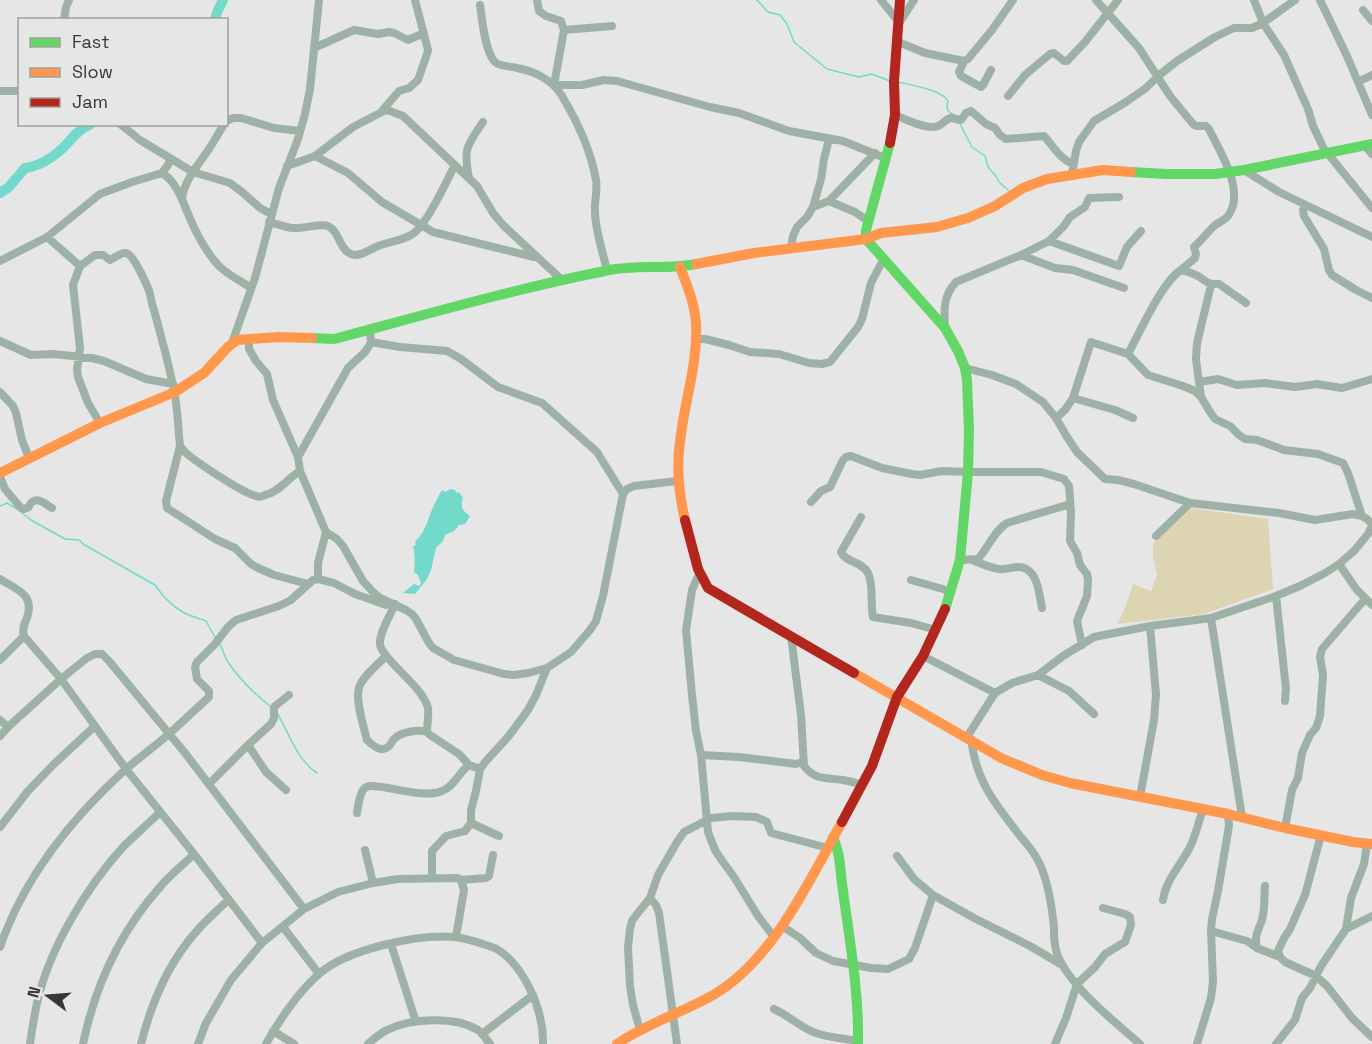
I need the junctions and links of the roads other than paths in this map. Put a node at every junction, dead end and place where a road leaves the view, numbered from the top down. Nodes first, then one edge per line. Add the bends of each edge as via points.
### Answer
1 (69, 0) edge
2 (319, 0) edge
3 (415, 0) edge
4 (537, 0) edge
5 (881, 0) edge
6 (900, 0) edge
7 (914, 0) edge
8 (1013, 0) edge
9 (1096, 0) edge
10 (1118, 0) edge
11 (1254, 0) edge
12 (1295, 0) edge
13 (1320, 0) edge
14 (480, 5) dead end
15 (1364, 10) dead end
16 (1107, 13) junction
17 (64, 18) edge
18 (1372, 21) edge
19 (898, 23) junction
20 (1263, 23) junction
21 (612, 26) dead end
22 (564, 30) junction
23 (423, 33) junction
24 (896, 41) junction
25 (314, 48) junction
26 (964, 61) junction
27 (992, 70) dead end
28 (1372, 75) edge
29 (1158, 76) junction
30 (1358, 82) junction
31 (554, 85) junction
32 (0, 91) edge
33 (18, 91) edge
34 (1008, 96) dead end
35 (380, 113) junction
36 (1372, 115) edge
37 (895, 116) junction
38 (228, 121) edge
39 (483, 122) dead end
40 (122, 126) edge
41 (223, 126) edge
42 (300, 131) junction
43 (829, 139) junction
44 (1370, 148) edge
45 (1327, 153) junction
46 (315, 156) junction
47 (880, 156) junction
48 (170, 159) junction
49 (455, 165) junction
50 (287, 166) junction
51 (1073, 169) junction
52 (1244, 170) junction
53 (193, 172) junction
54 (1229, 172) junction
55 (162, 173) junction
56 (470, 179) junction
57 (1119, 197) dead end
58 (182, 199) junction
59 (829, 201) junction
60 (1305, 205) junction
61 (813, 207) junction
62 (1372, 208) edge
63 (270, 218) junction
64 (868, 221) junction
65 (422, 226) junction
66 (1141, 231) dead end
67 (47, 237) junction
68 (1372, 237) edge
69 (866, 239) junction
70 (1049, 241) junction
71 (791, 248) junction
72 (1021, 255) junction
73 (536, 257) junction
74 (883, 260) junction
75 (0, 261) edge
76 (80, 266) junction
77 (680, 267) junction
78 (607, 270) junction
79 (1181, 270) junction
80 (562, 280) junction
81 (1211, 285) junction
82 (251, 288) junction
83 (1124, 288) dead end
84 (1372, 298) edge
85 (1246, 303) dead end
86 (945, 328) junction
87 (370, 330) junction
88 (249, 338) junction
89 (696, 339) junction
90 (0, 341) edge
91 (371, 342) junction
92 (232, 343) junction
93 (1128, 354) junction
94 (79, 356) junction
95 (964, 368) junction
96 (1372, 379) edge
97 (1199, 382) junction
98 (174, 388) junction
99 (0, 392) edge
100 (1201, 397) junction
101 (1073, 398) junction
102 (1056, 418) junction
103 (1132, 418) dead end
104 (100, 423) junction
105 (180, 446) junction
106 (298, 457) junction
107 (29, 458) junction
108 (300, 471) junction
109 (968, 472) junction
110 (0, 475) edge
111 (677, 481) junction
112 (623, 494) junction
113 (811, 502) dead end
114 (1190, 503) junction
115 (1070, 504) junction
116 (52, 508) dead end
117 (1362, 516) junction
118 (861, 517) dead end
119 (1372, 524) edge
120 (326, 532) junction
121 (1156, 536) dead end
122 (965, 560) junction
123 (1339, 564) junction
124 (699, 574) junction
125 (0, 579) edge
126 (318, 579) junction
127 (911, 580) dead end
128 (308, 584) junction
129 (950, 591) junction
130 (1276, 596) junction
131 (1365, 599) junction
132 (396, 604) junction
133 (1372, 605) edge
134 (1042, 608) dead end
135 (1211, 618) junction
136 (1150, 626) junction
137 (936, 630) junction
138 (24, 636) junction
139 (791, 636) junction
140 (1082, 645) junction
141 (386, 656) junction
142 (923, 656) junction
143 (0, 660) edge
144 (547, 668) junction
145 (1038, 675) junction
146 (61, 679) junction
147 (995, 693) junction
148 (289, 695) dead end
149 (897, 697) junction
150 (1285, 701) dead end
151 (1094, 714) dead end
152 (0, 720) edge
153 (95, 726) junction
154 (8, 727) junction
155 (427, 732) junction
156 (168, 734) junction
157 (0, 736) edge
158 (969, 738) junction
159 (248, 745) junction
160 (701, 755) junction
161 (803, 762) junction
162 (469, 765) junction
163 (126, 769) junction
164 (480, 769) junction
165 (209, 784) junction
166 (862, 785) junction
167 (285, 790) dead end
168 (1140, 797) junction
169 (1203, 809) junction
170 (160, 812) junction
171 (357, 813) dead end
172 (1228, 814) junction
173 (1242, 817) junction
174 (706, 820) junction
175 (471, 823) junction
176 (0, 826) edge
177 (1285, 828) junction
178 (1321, 835) junction
179 (499, 836) dead end
180 (834, 837) junction
181 (1370, 844) edge
182 (828, 848) junction
183 (365, 850) dead end
184 (194, 854) junction
185 (493, 855) dead end
186 (897, 856) dead end
187 (432, 878) junction
188 (461, 880) junction
189 (373, 883) junction
190 (1265, 886) dead end
191 (933, 895) junction
192 (650, 898) junction
193 (228, 900) junction
194 (1163, 900) dead end
195 (1103, 908) dead end
196 (304, 909) junction
197 (1372, 916) edge
198 (783, 926) junction
199 (283, 927) junction
200 (1346, 929) junction
201 (1211, 931) junction
202 (456, 937) junction
203 (774, 937) junction
204 (262, 943) junction
205 (391, 944) junction
206 (0, 947) edge
207 (1257, 948) junction
208 (1280, 957) junction
209 (853, 964) junction
210 (1062, 965) junction
211 (319, 974) junction
212 (1316, 976) junction
213 (1077, 984) junction
214 (533, 995) junction
215 (774, 1009) dead end
216 (672, 1015) junction
217 (416, 1022) junction
218 (640, 1030) junction
219 (273, 1031) junction
220 (482, 1034) junction
221 (1372, 1038) edge
222 (858, 1042) edge
223 (1139, 1043) edge
224 (30, 1044) edge
225 (83, 1044) edge
226 (141, 1044) edge
227 (198, 1044) edge
228 (266, 1044) edge
229 (294, 1044) edge
230 (369, 1044) edge
231 (490, 1044) edge
232 (543, 1044) edge
233 (617, 1044) edge
234 (677, 1044) edge
235 (1055, 1044) edge
236 (1197, 1044) edge
237 (1276, 1044) edge

1 - 17 street
2 - 25 street
3 - 23 street
4 - 22 street via 539,11 561,21
5 - 19 street
6 - 19 street
7 - 19 street
8 - 26 street
9 - 16 street
10 - 16 street
11 - 20 street
12 - 20 street
13 - 30 street
14 - 31 street via 485,38 494,61 529,71
15 - 18 street
16 - 29 street
16 - 34 street via 1067,61 1050,54
19 - 24 street
20 - 29 street via 1252,28 1234,27
20 - 45 street via 1284,56
21 - 22 street
22 - 31 street
23 - 25 street via 408,40 394,33 354,30
23 - 35 street via 427,54 418,80 399,91
24 - 26 street via 925,53
24 - 37 street
25 - 42 street
26 - 27 street via 961,76 981,87
28 - 30 street
29 - 51 street via 1094,121 1079,142
29 - 54 street via 1193,124 1209,129
30 - 36 street
31 - 43 street via 617,81
31 - 78 street via 575,120 596,179 595,215
32 - 33 street
35 - 46 street via 353,127
35 - 49 street via 386,110 403,116
37 - 47 street
37 - 51 street via 934,127 948,119 961,120 971,111 1006,139 1044,136
38 - 42 street via 241,118
39 - 56 street via 466,150
40 - 48 street
41 - 53 street
42 - 50 street
43 - 47 street
43 - 61 street
44 - 45 street
45 - 52 street
45 - 62 street
46 - 50 street
46 - 65 street via 348,173 382,202
47 - 59 street
47 - 64 street
48 - 53 street
48 - 55 street
49 - 56 street
49 - 65 street
50 - 63 street
51 - 54 street via 1166,174
51 - 69 street via 1012,194 968,218
52 - 54 street
52 - 60 street
53 - 58 street
53 - 63 street via 230,183
54 - 79 street via 1234,183 1230,213 1194,247 1195,258
55 - 58 street
55 - 67 street via 100,194
56 - 73 street via 503,225
57 - 70 street via 1089,198 1085,207 1070,217
58 - 82 street via 220,267
59 - 61 street
59 - 64 street
60 - 68 street
60 - 84 street via 1304,216 1324,249 1332,275
61 - 71 street via 797,227
63 - 65 street via 291,228 328,226 353,256 412,235
63 - 82 street
64 - 69 street
65 - 73 street
66 - 70 street via 1127,247 1119,266
67 - 75 street
67 - 76 street
69 - 71 street
69 - 74 street
70 - 72 street
71 - 77 street
72 - 83 street
72 - 86 street via 956,282 945,305
73 - 80 street
74 - 86 street
74 - 89 street via 871,283 858,327 831,362 810,363
76 - 94 street via 73,285
76 - 98 street via 99,254 110,260 130,254 148,287
77 - 78 street
77 - 89 street via 693,302
78 - 80 street
79 - 81 street
79 - 93 street via 1164,287
80 - 87 street
81 - 85 street via 1219,284
81 - 97 street via 1197,343
82 - 92 street
86 - 95 street
87 - 88 street via 334,339
87 - 91 street
88 - 92 street
88 - 106 street via 249,349 267,374 273,400
89 - 111 street
90 - 94 street via 31,355
91 - 106 street via 348,368
91 - 112 street via 447,351 498,387 542,403 597,452
92 - 98 street via 204,373
93 - 100 street via 1148,375 1196,391
93 - 101 street via 1091,342
94 - 98 street via 104,361
94 - 104 street via 78,377
95 - 102 street via 1016,384 1042,402
95 - 109 street
96 - 97 street via 1342,388 1317,384 1237,385 1218,379
97 - 100 street
98 - 104 street
98 - 105 street
99 - 107 street via 16,412
100 - 117 street via 1215,419 1245,439 1343,463
101 - 102 street
101 - 103 street
102 - 114 street via 1077,452 1105,478
104 - 107 street
105 - 108 street via 188,455 259,497 269,495
105 - 128 street via 167,508 235,548 256,567
106 - 108 street
107 - 110 street
108 - 120 street
109 - 113 street via 912,474 851,456 841,463 831,487 821,490
109 - 115 street via 1041,472 1064,479 1069,486
109 - 122 street
110 - 116 street via 5,489 24,510 36,500
111 - 112 street via 634,486
111 - 124 street
112 - 144 street via 596,621 571,652
114 - 117 street via 1315,520
114 - 121 street
115 - 122 street via 1006,523 982,555
115 - 140 street via 1070,541 1088,580 1087,596 1077,621
117 - 119 street
118 - 137 street via 841,552 868,573 873,617
119 - 123 street via 1354,551
120 - 126 street
120 - 132 street via 343,546 373,592
122 - 129 street
122 - 134 street via 999,569 1028,569 1038,586
123 - 130 street
123 - 131 street
124 - 139 street via 713,591
124 - 160 street via 692,590 686,630
125 - 138 street via 28,599
126 - 128 street
126 - 132 street via 386,605
127 - 129 street
128 - 156 street via 291,600 236,620 228,627 195,667 196,679 209,691 209,697
129 - 137 street
130 - 135 street
130 - 150 street
131 - 133 street
131 - 177 street via 1322,649 1320,716 1302,753
132 - 141 street via 380,642
132 - 144 street via 416,619 433,648 454,660 514,675
135 - 136 street
135 - 173 street
136 - 140 street via 1094,637
136 - 168 street via 1156,694
137 - 142 street
138 - 143 street
138 - 146 street
139 - 149 street
139 - 161 street
140 - 145 street
141 - 155 street via 424,697 428,708
141 - 155 street via 359,688 367,740 384,749 397,736 418,730
142 - 147 street
142 - 149 street
144 - 164 street via 528,710
145 - 147 street
145 - 151 street via 1069,691
146 - 153 street
146 - 154 street
146 - 156 street via 87,658 102,654
147 - 158 street
148 - 159 street via 274,709 271,724
149 - 158 street
149 - 166 street
152 - 154 street
153 - 163 street
153 - 176 street via 28,791
154 - 157 street
155 - 162 street
156 - 163 street
156 - 165 street
158 - 168 street via 1001,758 1042,775
158 - 210 street via 986,791 1035,855 1043,872 1056,952
159 - 165 street
159 - 167 street via 266,772
160 - 161 street
160 - 174 street
161 - 166 street via 818,778
162 - 164 street
162 - 171 street via 444,791 435,793 366,787
163 - 170 street
163 - 206 street via 48,856 26,888
164 - 175 street
165 - 196 street
166 - 180 street
168 - 169 street
169 - 172 street
169 - 194 street
170 - 184 street
170 - 224 street via 123,848 75,912 37,1002
172 - 173 street
172 - 201 street
173 - 177 street
174 - 182 street via 756,817 767,822 771,833
174 - 192 street via 684,832 658,875
174 - 203 street via 715,850
175 - 179 street
175 - 187 street via 465,831 446,836 432,851
177 - 178 street
178 - 181 street
178 - 208 street via 1305,895 1280,944
180 - 182 street
180 - 209 street via 841,855
181 - 200 street via 1351,898
182 - 198 street
183 - 189 street
184 - 193 street
184 - 225 street via 162,885 125,934 95,997
185 - 188 street via 489,876
186 - 191 street via 914,879
187 - 188 street
187 - 189 street
188 - 202 street via 464,890
189 - 196 street via 338,892
190 - 207 street via 1262,921 1255,940
191 - 209 street via 909,959 888,969
191 - 210 street
192 - 216 street via 659,914
192 - 218 street via 632,921 628,948 631,996
193 - 204 street
193 - 226 street via 177,958 159,990
195 - 213 street via 1130,917 1131,925 1125,942 1106,954
196 - 199 street
197 - 200 street
198 - 203 street
198 - 209 street via 816,953
199 - 204 street
199 - 211 street
200 - 212 street
201 - 207 street via 1247,941
201 - 236 street via 1211,998
202 - 205 street
202 - 214 street via 500,951 514,964
203 - 216 street via 729,984
204 - 227 street via 231,980
205 - 211 street via 359,953
205 - 217 street
207 - 208 street
208 - 212 street
209 - 222 street
210 - 213 street
211 - 219 street
212 - 221 street
212 - 237 street via 1302,998 1295,1020
213 - 223 street
213 - 235 street
214 - 220 street
214 - 232 street via 544,1031
215 - 222 street via 811,1031
216 - 218 street
216 - 234 street
217 - 220 street via 462,1024
217 - 230 street via 386,1031
218 - 233 street
219 - 228 street
219 - 229 street
220 - 231 street

